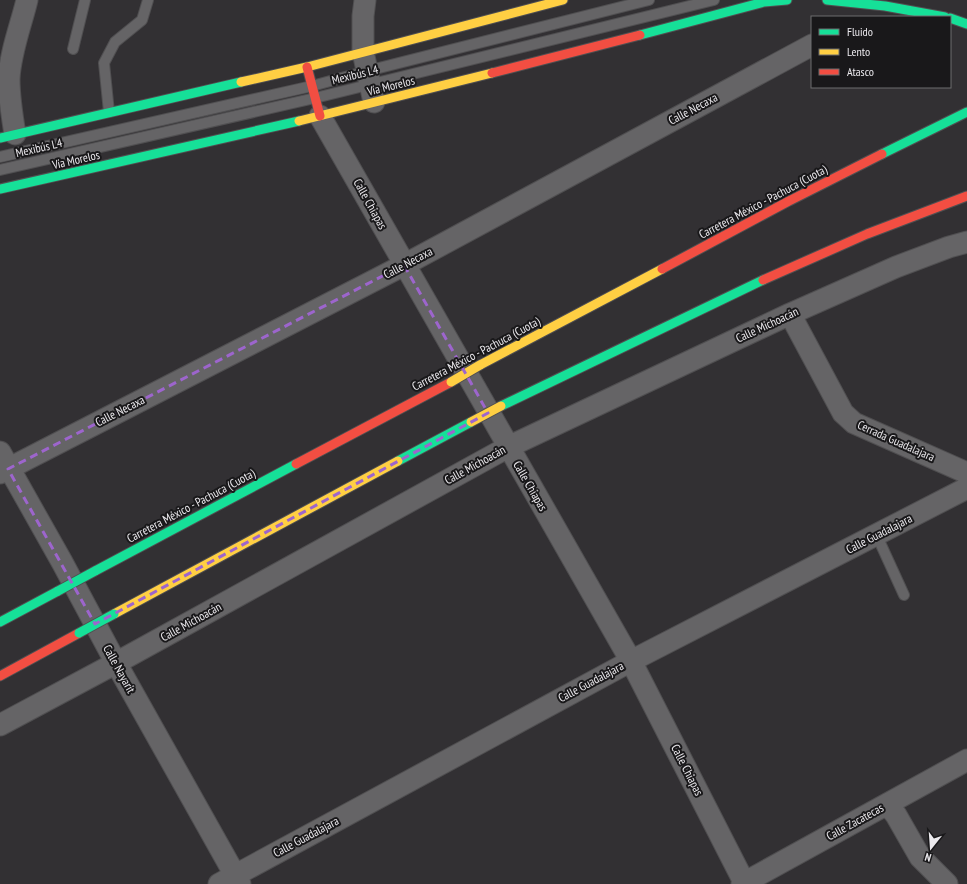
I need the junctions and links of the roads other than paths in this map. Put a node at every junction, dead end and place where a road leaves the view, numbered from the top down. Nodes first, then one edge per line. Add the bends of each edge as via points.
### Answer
1 (27, 0) edge
2 (85, 0) edge
3 (148, 0) edge
4 (365, 0) edge
5 (563, 0) edge
6 (649, 0) edge
7 (714, 0) edge
8 (786, 0) edge
9 (826, 0) edge
10 (547, 2) edge
11 (884, 6) junction
12 (866, 16) edge
13 (939, 16) edge
14 (951, 18) edge
15 (967, 24) edge
16 (811, 46) edge
17 (73, 50) dead end
18 (307, 67) junction
19 (369, 78) junction
20 (312, 86) junction
21 (318, 107) junction
22 (109, 112) junction
23 (967, 112) edge
24 (8, 136) edge
25 (0, 157) edge
26 (0, 170) edge
27 (0, 190) edge
28 (967, 196) edge
29 (967, 242) edge
30 (404, 265) junction
31 (790, 314) junction
32 (508, 447) junction
33 (3, 465) edge
34 (967, 473) edge
35 (967, 488) edge
36 (877, 536) junction
37 (904, 595) dead end
38 (0, 622) edge
39 (631, 661) junction
40 (116, 663) junction
41 (0, 676) edge
42 (0, 725) edge
43 (967, 760) edge
44 (887, 804) junction
45 (232, 881) edge
46 (744, 884) edge
47 (947, 884) edge

1 - 24 street via 9,78
2 - 17 lane
3 - 22 lane via 142,20 115,42 104,63
4 - 19 street via 363,16
5 - 10 main road, Vía Morelos
6 - 19 lane, Mexibús L4
7 - 19 lane, Mexibús L4
8 - 19 main road, Vía Morelos via 764,2 577,52
9 - 11 main road
10 - 19 main road, Vía Morelos
11 - 12 street
11 - 13 main road
14 - 15 main road
16 - 30 street, Calle Necaxa
18 - 19 main road, Vía Morelos
18 - 20 main road, Calle Chiapas
18 - 22 main road, Vía Morelos
19 - 20 lane, Mexibús L4
19 - 21 lane, Mexibús L4
19 - 21 main road, Vía Morelos
20 - 21 main road, Calle Chiapas
20 - 25 lane, Mexibús L4
21 - 26 lane, Mexibús L4
21 - 27 main road, Vía Morelos
21 - 30 street, Calle Chiapas
22 - 24 main road, Vía Morelos
23 - 38 main road, Carretera México - Pachuca (Cuota), bridge via 789,201
28 - 41 main road, bridge via 886,226 810,259 501,406
29 - 31 street, Calle Michoacán via 896,267
30 - 32 street, Calle Chiapas
30 - 33 street, Calle Necaxa
31 - 32 street, Calle Michoacán
31 - 34 street, Cerrada Guadalajara via 848,418 854,423
32 - 39 street, Calle Chiapas
32 - 40 street, Calle Michoacán
33 - 40 street, Calle Nayarit via 62,562
35 - 36 street, Calle Guadalajara
36 - 37 lane
36 - 39 street, Calle Guadalajara
39 - 45 street, Calle Guadalajara
39 - 46 street, Calle Chiapas
40 - 42 street, Calle Michoacán
40 - 45 street, Calle Nayarit
43 - 44 street, Calle Zacatecas
44 - 46 street, Calle Zacatecas
44 - 47 street via 920,857

